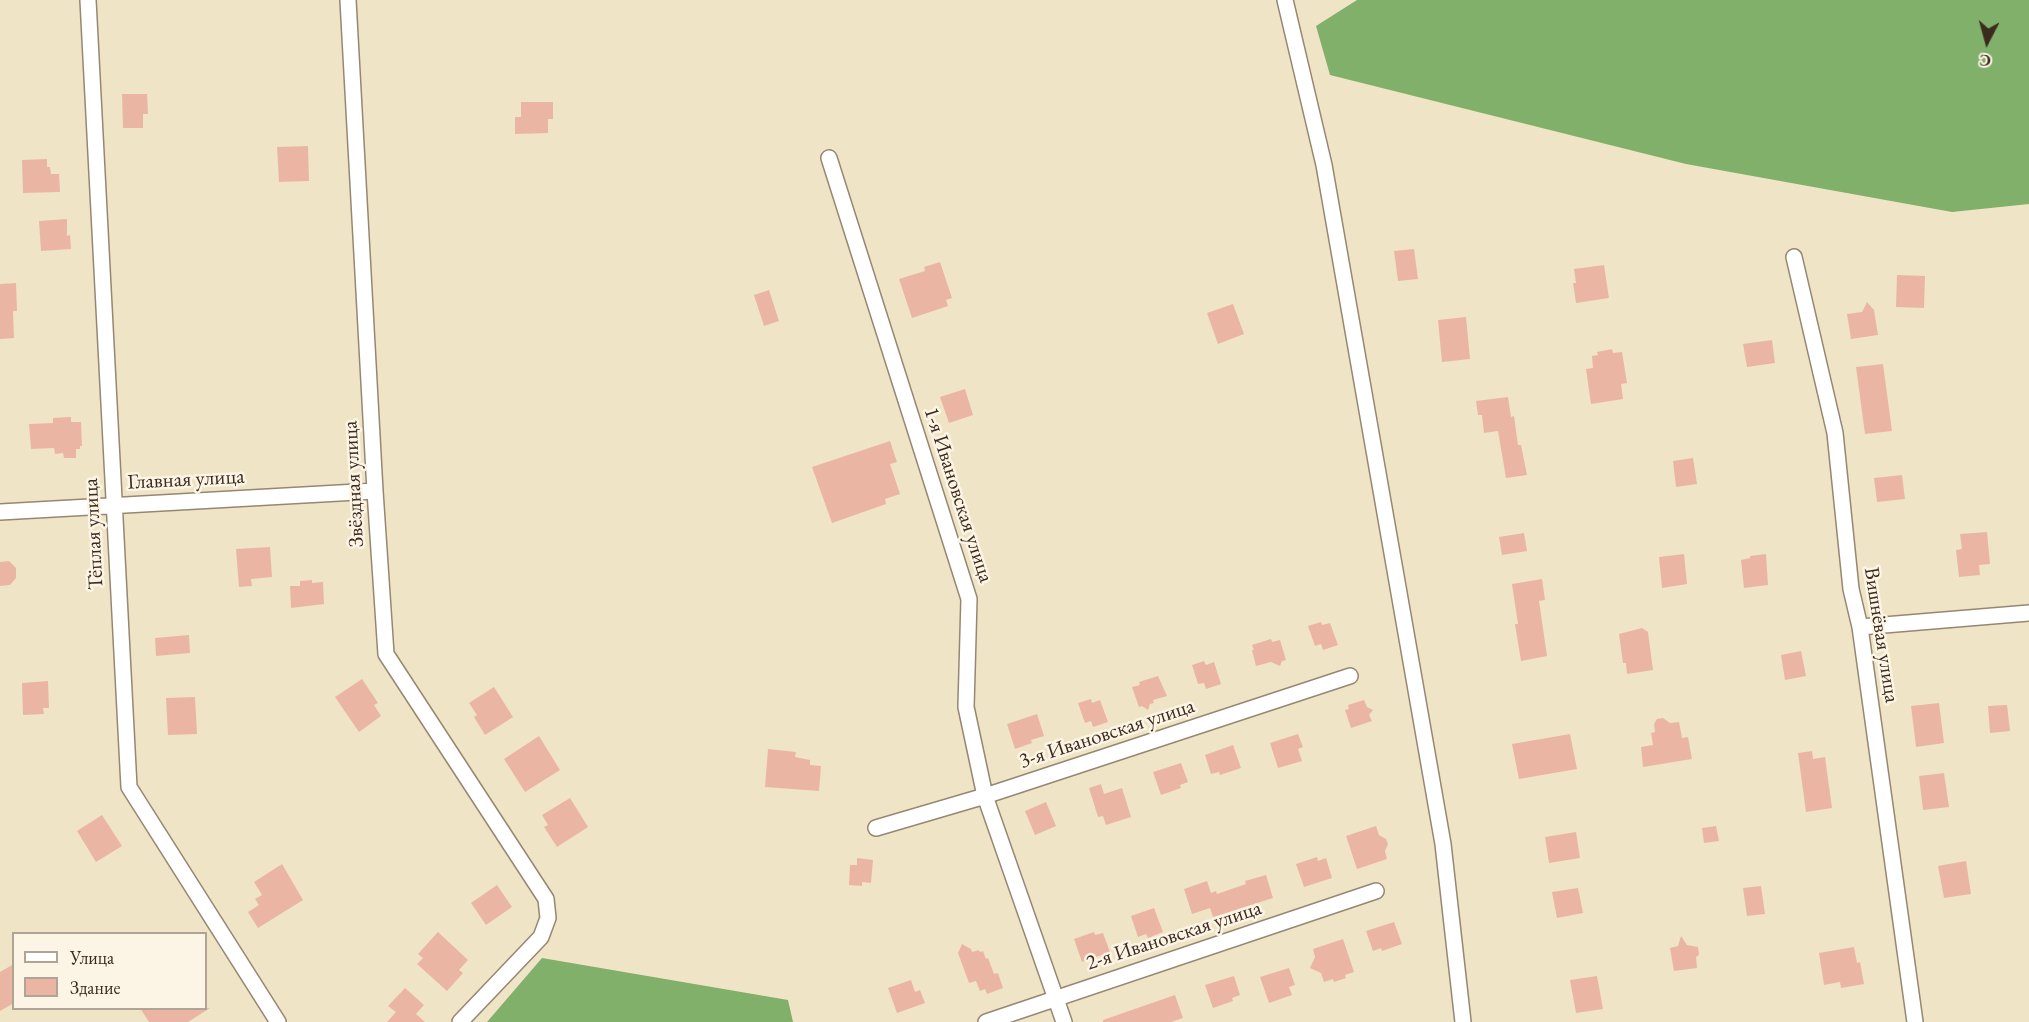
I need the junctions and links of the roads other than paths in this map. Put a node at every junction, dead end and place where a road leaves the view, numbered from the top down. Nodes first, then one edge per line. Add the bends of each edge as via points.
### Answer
1 (88, 0) edge
2 (348, 0) edge
3 (1285, 0) edge
4 (829, 158) dead end
5 (1794, 257) dead end
6 (375, 490) junction
7 (113, 506) junction
8 (0, 512) edge
9 (2029, 613) edge
10 (1860, 627) junction
11 (1350, 676) dead end
12 (985, 796) junction
13 (876, 828) dead end
14 (1376, 891) dead end
15 (1056, 997) junction
16 (278, 1022) edge
17 (460, 1022) edge
18 (986, 1022) edge
19 (1064, 1022) edge
20 (1463, 1022) edge
21 (1915, 1022) edge

1 - 7 street, Тёплая улица
2 - 6 street, Звёздная улица
3 - 20 street via 1324,165 1439,821
4 - 12 street, 1-я Ивановская улица via 969,599 966,707
5 - 10 street, Вишнёвая улица via 1834,433 1851,589
6 - 7 street, Главная улица
6 - 17 street, Звёздная улица via 386,654 546,899 548,918 541,937
7 - 8 street, Главная улица
7 - 16 street, Тёплая улица via 129,787
9 - 10 street
10 - 21 street, Вишнёвая улица
11 - 12 street, 3-я Ивановская улица
12 - 13 street, 3-я Ивановская улица
12 - 15 street, 1-я Ивановская улица
14 - 15 street, 2-я Ивановская улица
15 - 18 street, 2-я Ивановская улица
15 - 19 street, 1-я Ивановская улица

